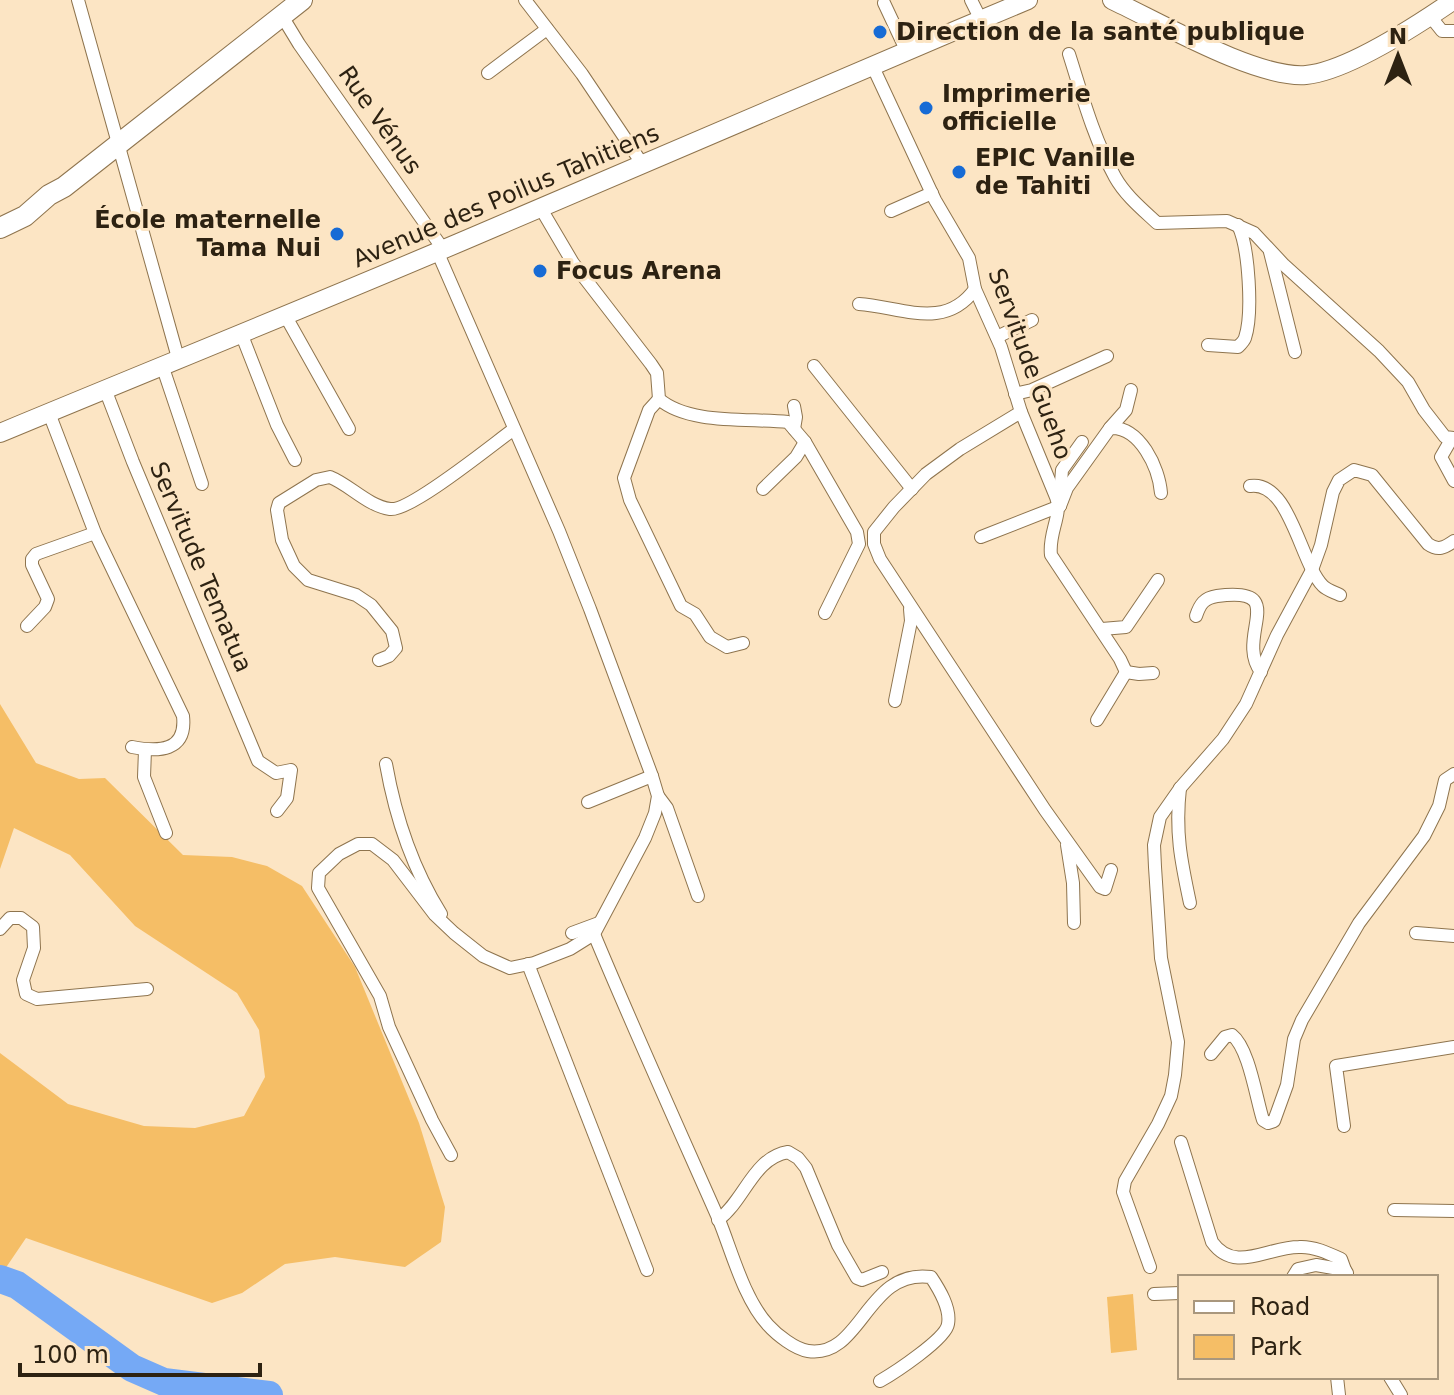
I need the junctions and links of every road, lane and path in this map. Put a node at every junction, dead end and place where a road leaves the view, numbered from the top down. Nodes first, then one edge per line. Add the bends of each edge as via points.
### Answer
1 (78, 0) edge
2 (302, 0) edge
3 (525, 0) edge
4 (971, 0) edge
5 (1028, 0) edge
6 (1112, 0) edge
7 (1454, 0) edge
8 (884, 3) dead end
9 (282, 16) junction
10 (1430, 16) junction
11 (981, 20) junction
12 (547, 29) junction
13 (1454, 31) edge
14 (907, 52) junction
15 (1069, 54) dead end
16 (873, 67) junction
17 (488, 73) dead end
18 (117, 143) junction
19 (643, 165) junction
20 (932, 193) junction
21 (540, 207) junction
22 (891, 211) dead end
23 (1238, 225) junction
24 (0, 228) edge
25 (1269, 249) junction
26 (440, 250) junction
27 (975, 289) junction
28 (859, 304) dead end
29 (285, 315) junction
30 (1032, 320) dead end
31 (241, 333) junction
32 (997, 337) junction
33 (1208, 345) dead end
34 (1295, 352) dead end
35 (1107, 356) dead end
36 (170, 361) junction
37 (814, 366) dead end
38 (105, 389) junction
39 (1131, 390) dead end
40 (1015, 394) junction
41 (659, 399) junction
42 (794, 406) dead end
43 (1021, 412) junction
44 (49, 413) junction
45 (1110, 428) junction
46 (349, 429) dead end
47 (514, 429) junction
48 (794, 429) junction
49 (0, 433) edge
50 (1453, 438) edge
51 (805, 442) junction
52 (1082, 442) dead end
53 (295, 460) dead end
54 (1454, 481) edge
55 (202, 484) dead end
56 (1250, 486) dead end
57 (763, 489) dead end
58 (912, 489) junction
59 (1161, 493) dead end
60 (1060, 506) junction
61 (95, 533) junction
62 (981, 537) dead end
63 (1454, 541) edge
64 (1312, 570) junction
65 (1158, 580) dead end
66 (1340, 595) dead end
67 (910, 606) junction
68 (825, 613) dead end
69 (1196, 616) dead end
70 (27, 626) dead end
71 (1102, 629) junction
72 (743, 643) dead end
73 (379, 660) dead end
74 (1126, 672) junction
75 (1261, 672) junction
76 (1153, 673) dead end
77 (895, 701) dead end
78 (1097, 720) dead end
79 (386, 764) dead end
80 (1454, 774) edge
81 (652, 776) junction
82 (1180, 788) junction
83 (658, 796) junction
84 (588, 802) dead end
85 (277, 811) dead end
86 (166, 833) dead end
87 (1067, 842) junction
88 (1111, 870) dead end
89 (698, 896) dead end
90 (1190, 903) dead end
91 (1074, 923) dead end
92 (0, 929) edge
93 (597, 929) junction
94 (454, 933) junction
95 (572, 933) dead end
96 (1416, 933) dead end
97 (1454, 936) edge
98 (528, 964) junction
99 (147, 989) dead end
100 (1454, 1047) edge
101 (1211, 1054) dead end
102 (1344, 1126) dead end
103 (1181, 1142) dead end
104 (451, 1155) dead end
105 (1394, 1210) dead end
106 (1454, 1211) edge
107 (718, 1220) junction
108 (1150, 1267) dead end
109 (647, 1270) dead end
110 (882, 1272) dead end
111 (1347, 1274) edge
112 (1294, 1275) edge
113 (1178, 1293) edge
114 (1154, 1294) dead end
115 (880, 1381) dead end

1 - 18 street
2 - 9 main road
3 - 12 street
4 - 11 street
5 - 11 main road, Avenue des Poilus Tahitiens
6 - 10 main road via 1256,67 1297,75 1326,71
7 - 10 main road
8 - 14 street
9 - 18 main road
9 - 26 street, Rue Vénus
10 - 13 street via 1442,31
11 - 14 main road, Avenue des Poilus Tahitiens
12 - 17 street
12 - 19 street
14 - 16 main road, Avenue des Poilus Tahitiens
15 - 23 street via 1097,137 1116,179 1135,202 1157,223
16 - 19 main road, Avenue des Poilus Tahitiens
16 - 20 street, Servitude Gueho
18 - 24 main road via 25,216
18 - 36 street
19 - 21 main road, Avenue des Poilus Tahitiens
20 - 22 street
20 - 27 street, Servitude Gueho via 969,258
21 - 26 main road, Avenue des Poilus Tahitiens
21 - 41 street via 573,263 657,373
23 - 25 street
23 - 33 street via 1244,236 1249,307 1245,340 1238,347
25 - 34 street
25 - 50 street via 1379,351 1408,382 1445,437
26 - 29 main road, Avenue des Poilus Tahitiens
26 - 47 street, Rue Vénus
27 - 28 street via 959,306 932,316
27 - 32 street, Servitude Gueho
29 - 31 main road, Avenue des Poilus Tahitiens
29 - 46 street
30 - 32 street
31 - 36 main road, Avenue des Poilus Tahitiens
31 - 53 street
32 - 40 street, Servitude Gueho
35 - 40 street
36 - 38 main road, Avenue des Poilus Tahitiens
36 - 55 street
37 - 58 street
38 - 44 main road, Avenue des Poilus Tahitiens
38 - 85 street, Servitude Tematua via 258,761 276,773 291,770 287,798
39 - 45 street via 1126,410
40 - 43 street, Servitude Gueho
41 - 48 street via 701,417 788,422
41 - 72 street via 649,410 624,478 630,500 681,606 695,614 710,637 727,647
42 - 48 street
43 - 58 street via 960,449
43 - 60 street, Servitude Gueho
44 - 49 main road, Avenue des Poilus Tahitiens
44 - 61 street
45 - 59 street via 1120,427 1142,446 1160,478
45 - 60 street
47 - 73 street via 401,508 379,506 330,477 279,503 282,540 302,576 356,595 392,631 396,648
47 - 81 street, Rue Vénus via 590,609
48 - 51 street
50 - 54 street via 1441,457
51 - 57 street
51 - 68 street via 859,544
52 - 60 street via 1062,470
56 - 64 street via 1274,495 1287,510
58 - 67 street via 874,532 880,559
60 - 62 street
60 - 71 street via 1049,540 1051,555
61 - 70 street via 32,559 48,599
61 - 86 street via 183,716 176,741 160,751 139,749
63 - 64 street via 1435,549 1372,475 1354,470 1333,492
64 - 66 street via 1324,587
64 - 75 street
65 - 71 street via 1126,627
67 - 77 street
67 - 87 street
69 - 75 street via 1210,597 1248,595 1256,601 1253,650
71 - 74 street
74 - 76 street
74 - 78 street
75 - 82 street via 1236,721
79 - 94 street via 413,856
80 - 101 street via 1445,780 1424,836 1359,923 1302,1020 1274,1121 1263,1120 1237,1038 1225,1037
81 - 83 street, Rue Vénus
81 - 84 street
82 - 90 street via 1176,823
82 - 108 street via 1164,809 1154,845 1161,958 1178,1042 1175,1075 1171,1096 1123,1192
83 - 89 street, Rue Vénus
83 - 93 street via 645,838
87 - 88 street via 1100,887 1105,889
87 - 91 street
92 - 99 street via 10,918 21,918 33,927 34,948 23,980 26,994 37,999
93 - 95 street
93 - 98 street via 570,949
93 - 107 street via 640,1045
94 - 98 street via 483,956 510,968
94 - 104 street via 393,860 372,844 358,844 339,854 319,873 318,888 380,996 389,1027
96 - 97 street
98 - 109 street
100 - 102 street via 1336,1066
103 - 111 street via 1212,1242 1221,1254 1238,1259 1299,1246 1341,1259
105 - 106 street
107 - 110 street via 731,1210 760,1166 788,1152 806,1168 857,1278
107 - 115 street via 767,1324 808,1351 829,1349 848,1335 897,1281 931,1277 947,1309 948,1325 941,1336
111 - 112 street via 1316,1265
113 - 114 street

